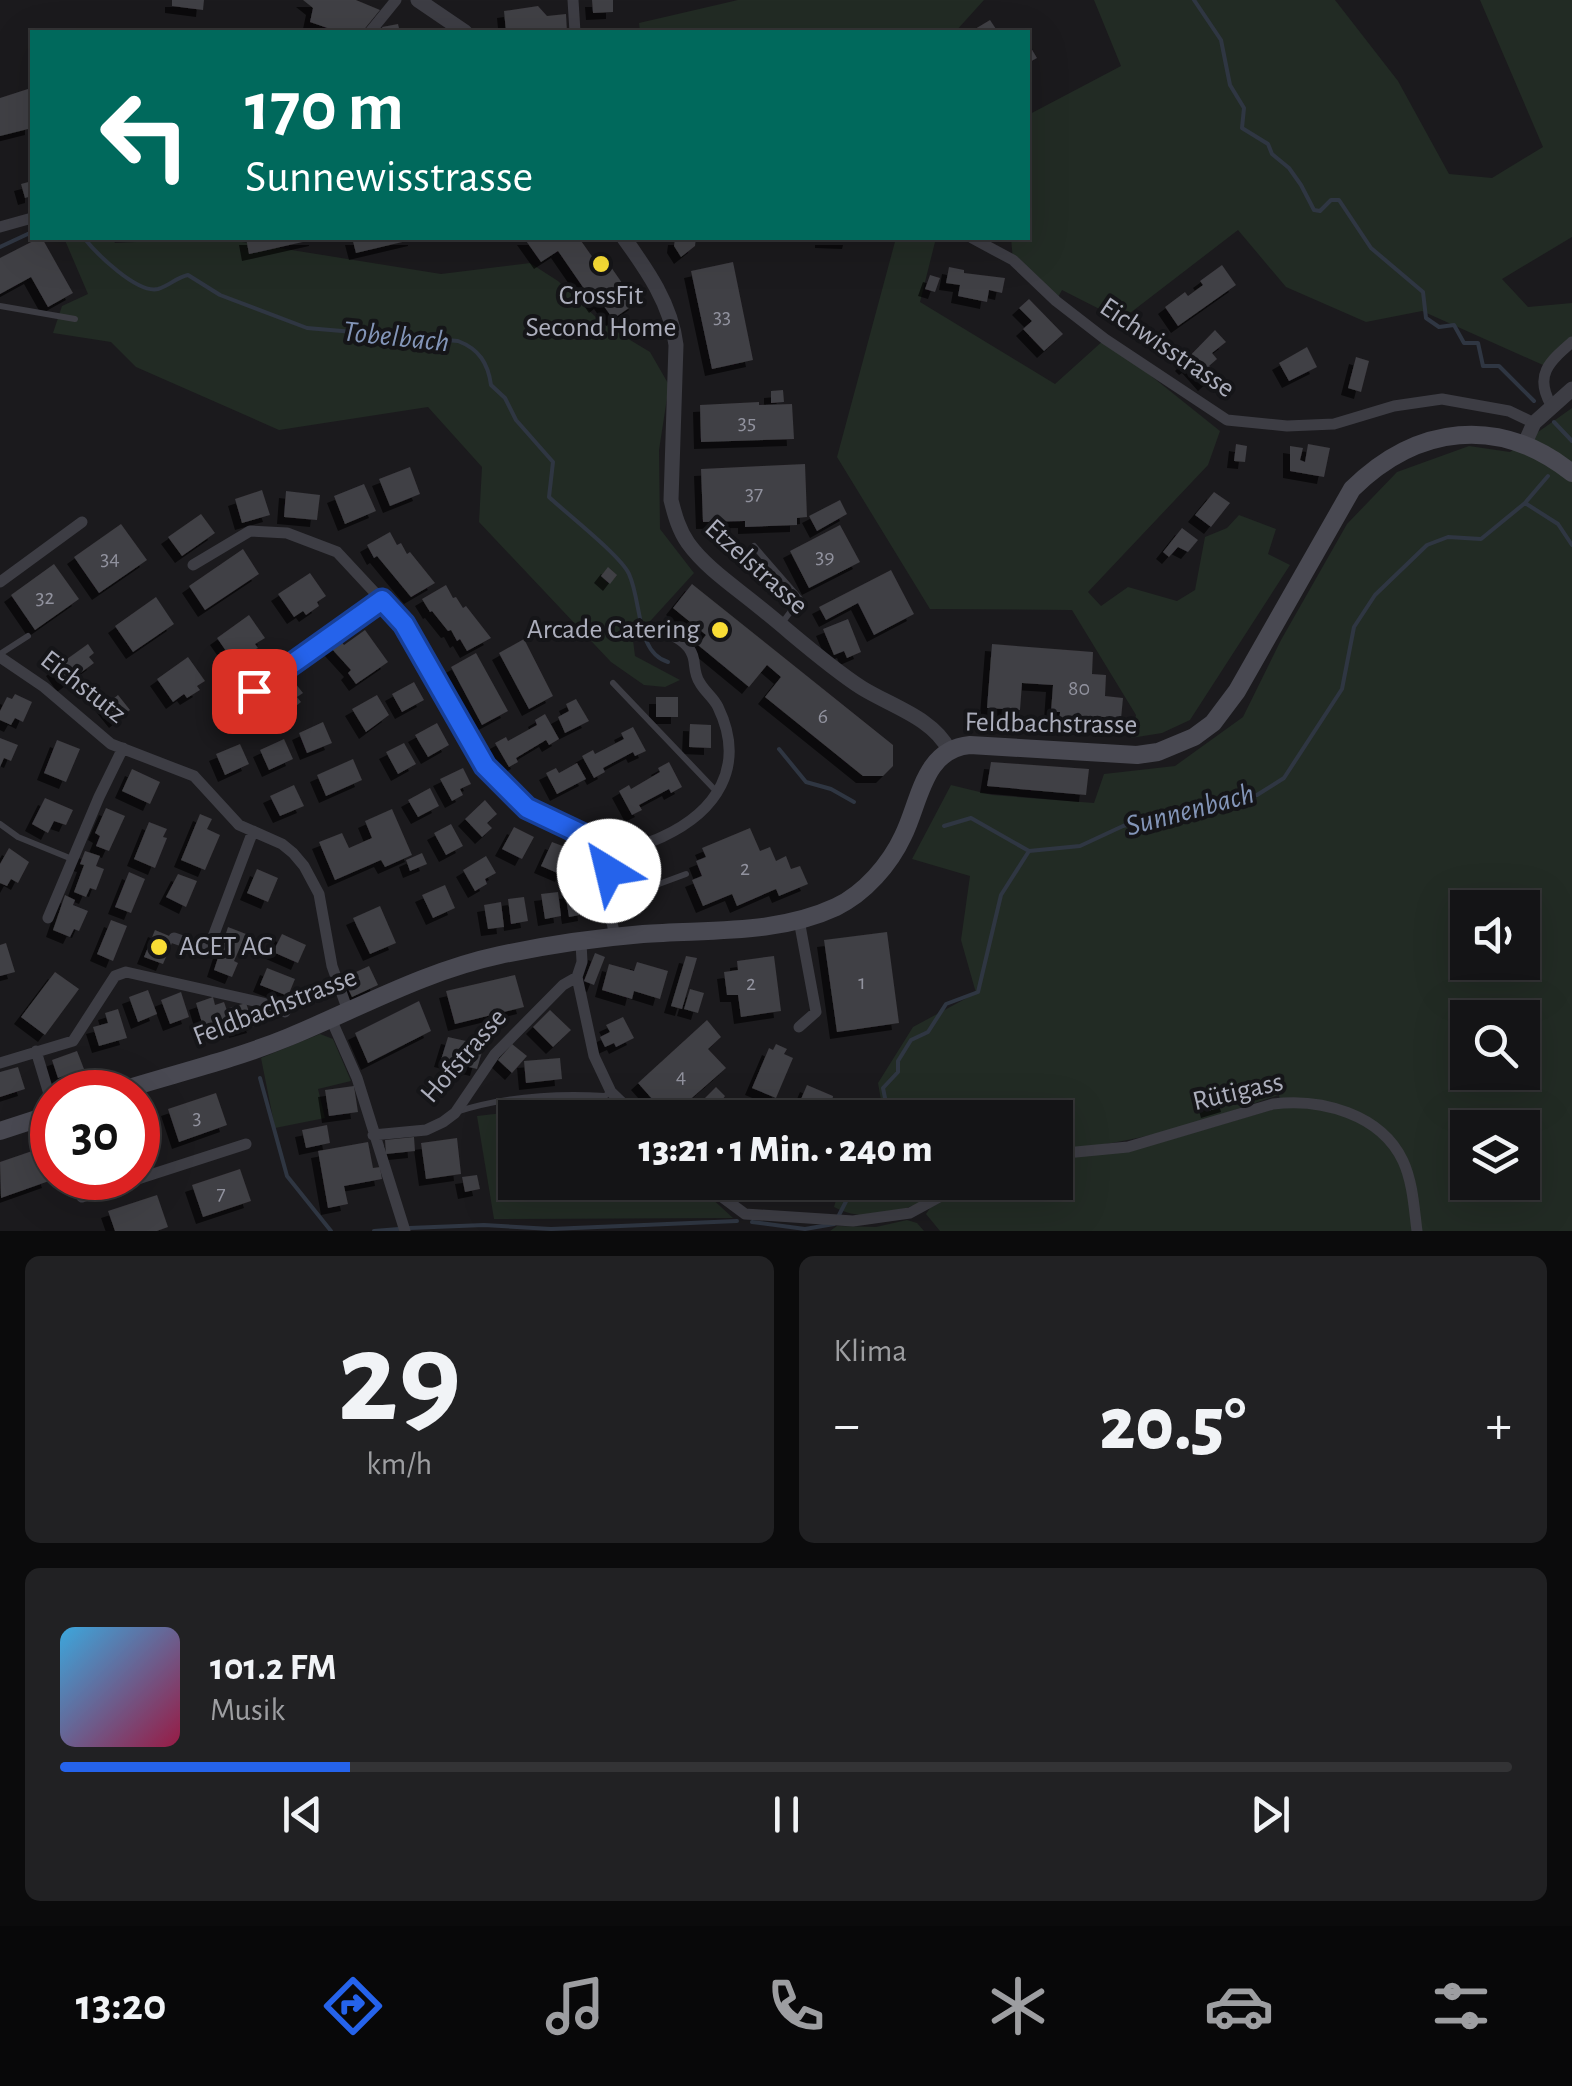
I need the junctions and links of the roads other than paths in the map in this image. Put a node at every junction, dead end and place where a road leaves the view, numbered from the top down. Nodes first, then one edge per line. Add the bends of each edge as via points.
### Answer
1 (396, 0) edge
2 (418, 0) edge
3 (573, 0) edge
4 (372, 30) edge
5 (462, 30) edge
6 (576, 30) edge
7 (30, 219) edge
8 (0, 227) edge
9 (625, 240) edge
10 (976, 240) edge
11 (0, 306) edge
12 (75, 319) dead end
13 (1572, 342) edge
14 (1572, 389) edge
15 (1551, 406) junction
16 (1534, 423) junction
17 (1526, 443) junction
18 (1572, 473) edge
19 (82, 522) dead end
20 (754, 546) dead end
21 (194, 565) dead end
22 (0, 582) edge
23 (382, 600) junction
24 (781, 624) junction
25 (662, 630) dead end
26 (28, 636) dead end
27 (0, 656) edge
28 (614, 683) dead end
29 (240, 710) dead end
30 (123, 748) junction
31 (949, 750) junction
32 (718, 793) junction
33 (0, 824) edge
34 (253, 831) junction
35 (73, 860) junction
36 (612, 866) junction
37 (686, 874) dead end
38 (610, 902) junction
39 (48, 918) dead end
40 (799, 920) junction
41 (174, 938) dead end
42 (614, 938) junction
43 (580, 942) junction
44 (576, 977) junction
45 (285, 1012) dead end
46 (340, 1015) junction
47 (800, 1027) dead end
48 (36, 1052) junction
49 (0, 1062) edge
50 (42, 1070) edge
51 (160, 1079) edge
52 (611, 1092) junction
53 (619, 1100) edge
54 (455, 1113) junction
55 (30, 1122) edge
56 (0, 1132) edge
57 (373, 1134) junction
58 (246, 1144) dead end
59 (1073, 1153) edge
60 (160, 1172) edge
61 (721, 1200) edge
62 (936, 1200) edge
63 (404, 1228) edge
64 (1417, 1231) edge

1 - 4 street
2 - 5 street
3 - 6 street
7 - 8 street
9 - 24 street, Etzelstrasse via 666,304 675,334 670,478 676,519 695,552
10 - 16 street, Eichwisstrasse via 1013,260 1105,339 1226,420 1334,424 1442,399 1508,411
11 - 12 lane
13 - 15 street via 1550,362 1544,378
14 - 15 street
15 - 16 street
16 - 17 street
17 - 18 main road, Feldbachstrasse
17 - 31 main road, Feldbachstrasse via 1451,435 1420,442 1370,471 1337,511 1236,691 1194,737 1136,755 970,745
19 - 22 street
20 - 24 lane via 800,598
21 - 23 street via 250,531 287,533 337,552
23 - 29 street via 254,691
23 - 36 street via 404,624 485,766 527,808 586,836
24 - 31 street, Etzelstrasse via 860,687 930,727
25 - 32 street via 690,650 699,682 722,717 729,770
26 - 27 lane
27 - 30 street, Eichstutz
28 - 32 lane
30 - 34 street, Eichstutz via 194,776 229,816
30 - 35 street
31 - 40 main road, Feldbachstrasse via 931,768 904,836 872,879 836,907
32 - 36 street via 687,823
33 - 35 lane
34 - 41 street via 208,950
34 - 46 street, Eichstutz via 282,844 313,880
35 - 39 street
36 - 38 street
37 - 38 lane
38 - 42 street
40 - 42 main road, Feldbachstrasse
40 - 47 street via 816,1012
42 - 43 main road, Feldbachstrasse
43 - 44 street
43 - 46 main road, Feldbachstrasse via 454,966
44 - 52 street via 594,1056
44 - 54 street, Hofstrasse via 495,1054
45 - 48 street via 126,972 116,976 73,1041
46 - 51 main road, Feldbachstrasse
46 - 57 street, Eichstutz
48 - 49 street
48 - 50 street
52 - 53 street
52 - 54 lane via 488,1103
54 - 57 street, Hofstrasse via 426,1130
55 - 56 main road
57 - 63 street, Eichstutz
58 - 60 street
59 - 64 street, Rütigass via 1128,1148 1273,1104 1328,1106 1374,1127 1393,1144 1410,1182
61 - 62 street via 744,1221 853,1222 890,1218

